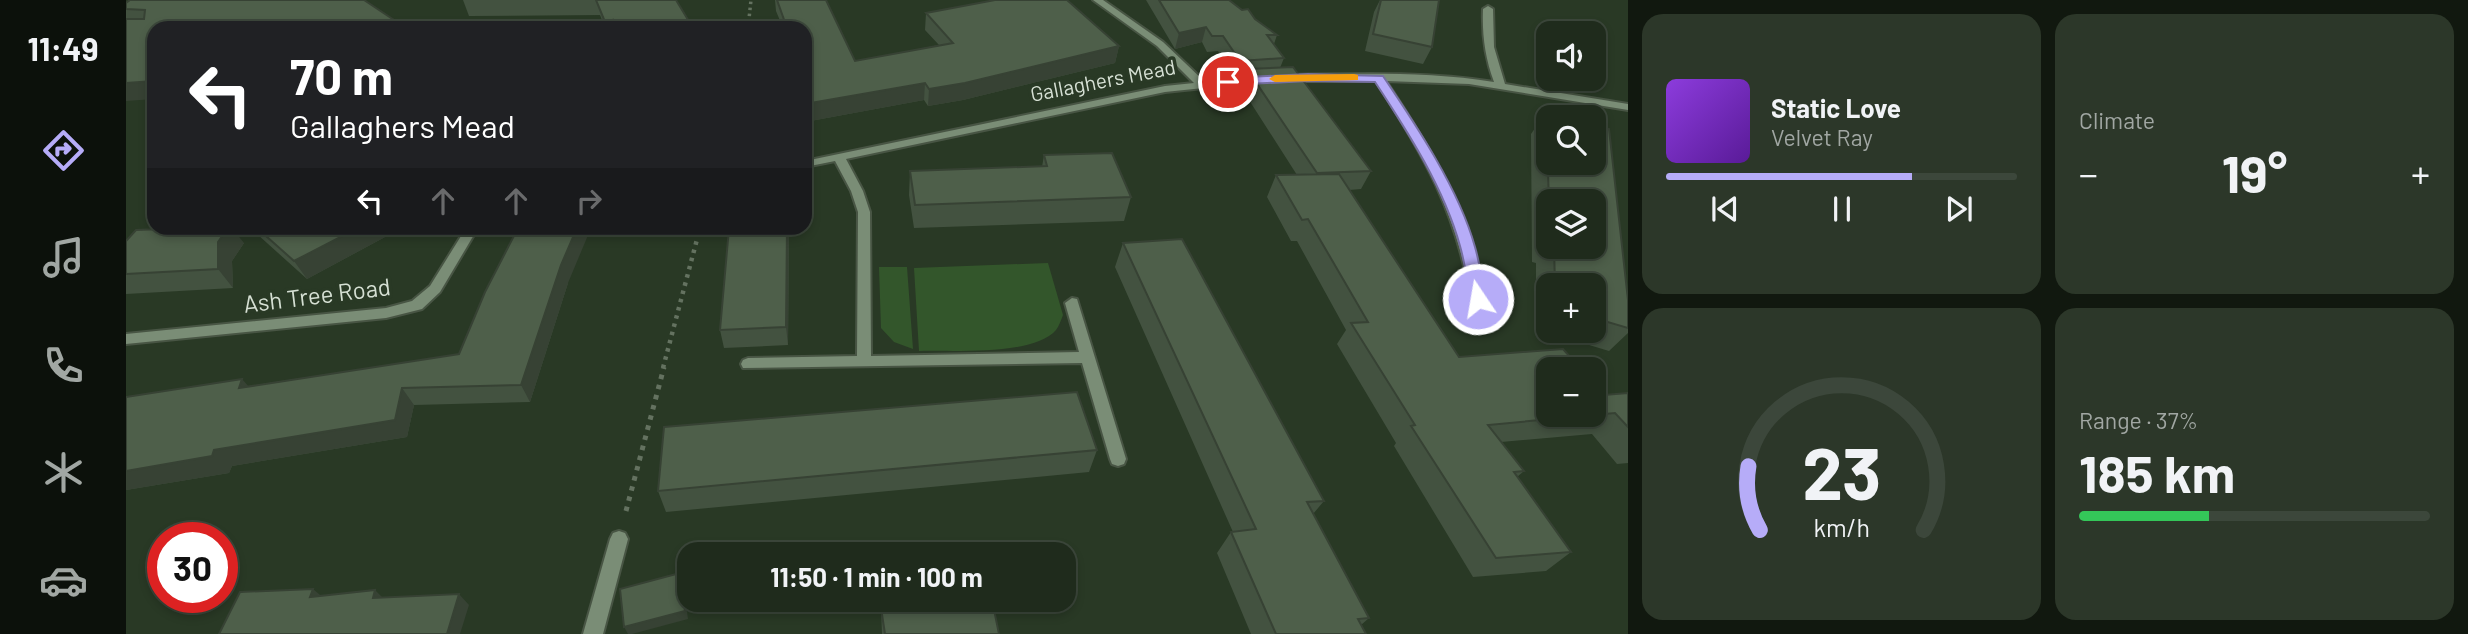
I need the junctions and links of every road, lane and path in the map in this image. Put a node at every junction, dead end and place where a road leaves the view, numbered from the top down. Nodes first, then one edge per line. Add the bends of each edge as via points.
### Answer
1 (751, 0) edge
2 (1097, 0) edge
3 (1488, 9) dead end
4 (749, 21) edge
5 (1379, 78) junction
6 (1201, 84) junction
7 (1500, 84) junction
8 (1628, 107) edge
9 (839, 157) junction
10 (812, 163) edge
11 (468, 235) edge
12 (698, 235) edge
13 (1478, 299) dead end
14 (1072, 303) dead end
15 (126, 339) edge
16 (1086, 357) junction
17 (864, 362) junction
18 (748, 364) dead end
19 (1118, 459) dead end
20 (619, 539) joint
21 (593, 634) edge

1 - 4 path
2 - 6 street via 1160,44
3 - 7 street via 1486,35
5 - 6 street, Gallaghers Mead
5 - 7 street, Gallaghers Mead
5 - 13 street via 1442,185 1467,245
6 - 9 street, Gallaghers Mead
7 - 8 street, Gallaghers Mead
9 - 10 street, Gallaghers Mead
9 - 17 street via 864,212
11 - 15 street, Ash Tree Road via 435,289 417,305 386,313
12 - 20 path
14 - 16 street
16 - 17 street
16 - 19 street
17 - 18 street
20 - 21 street

